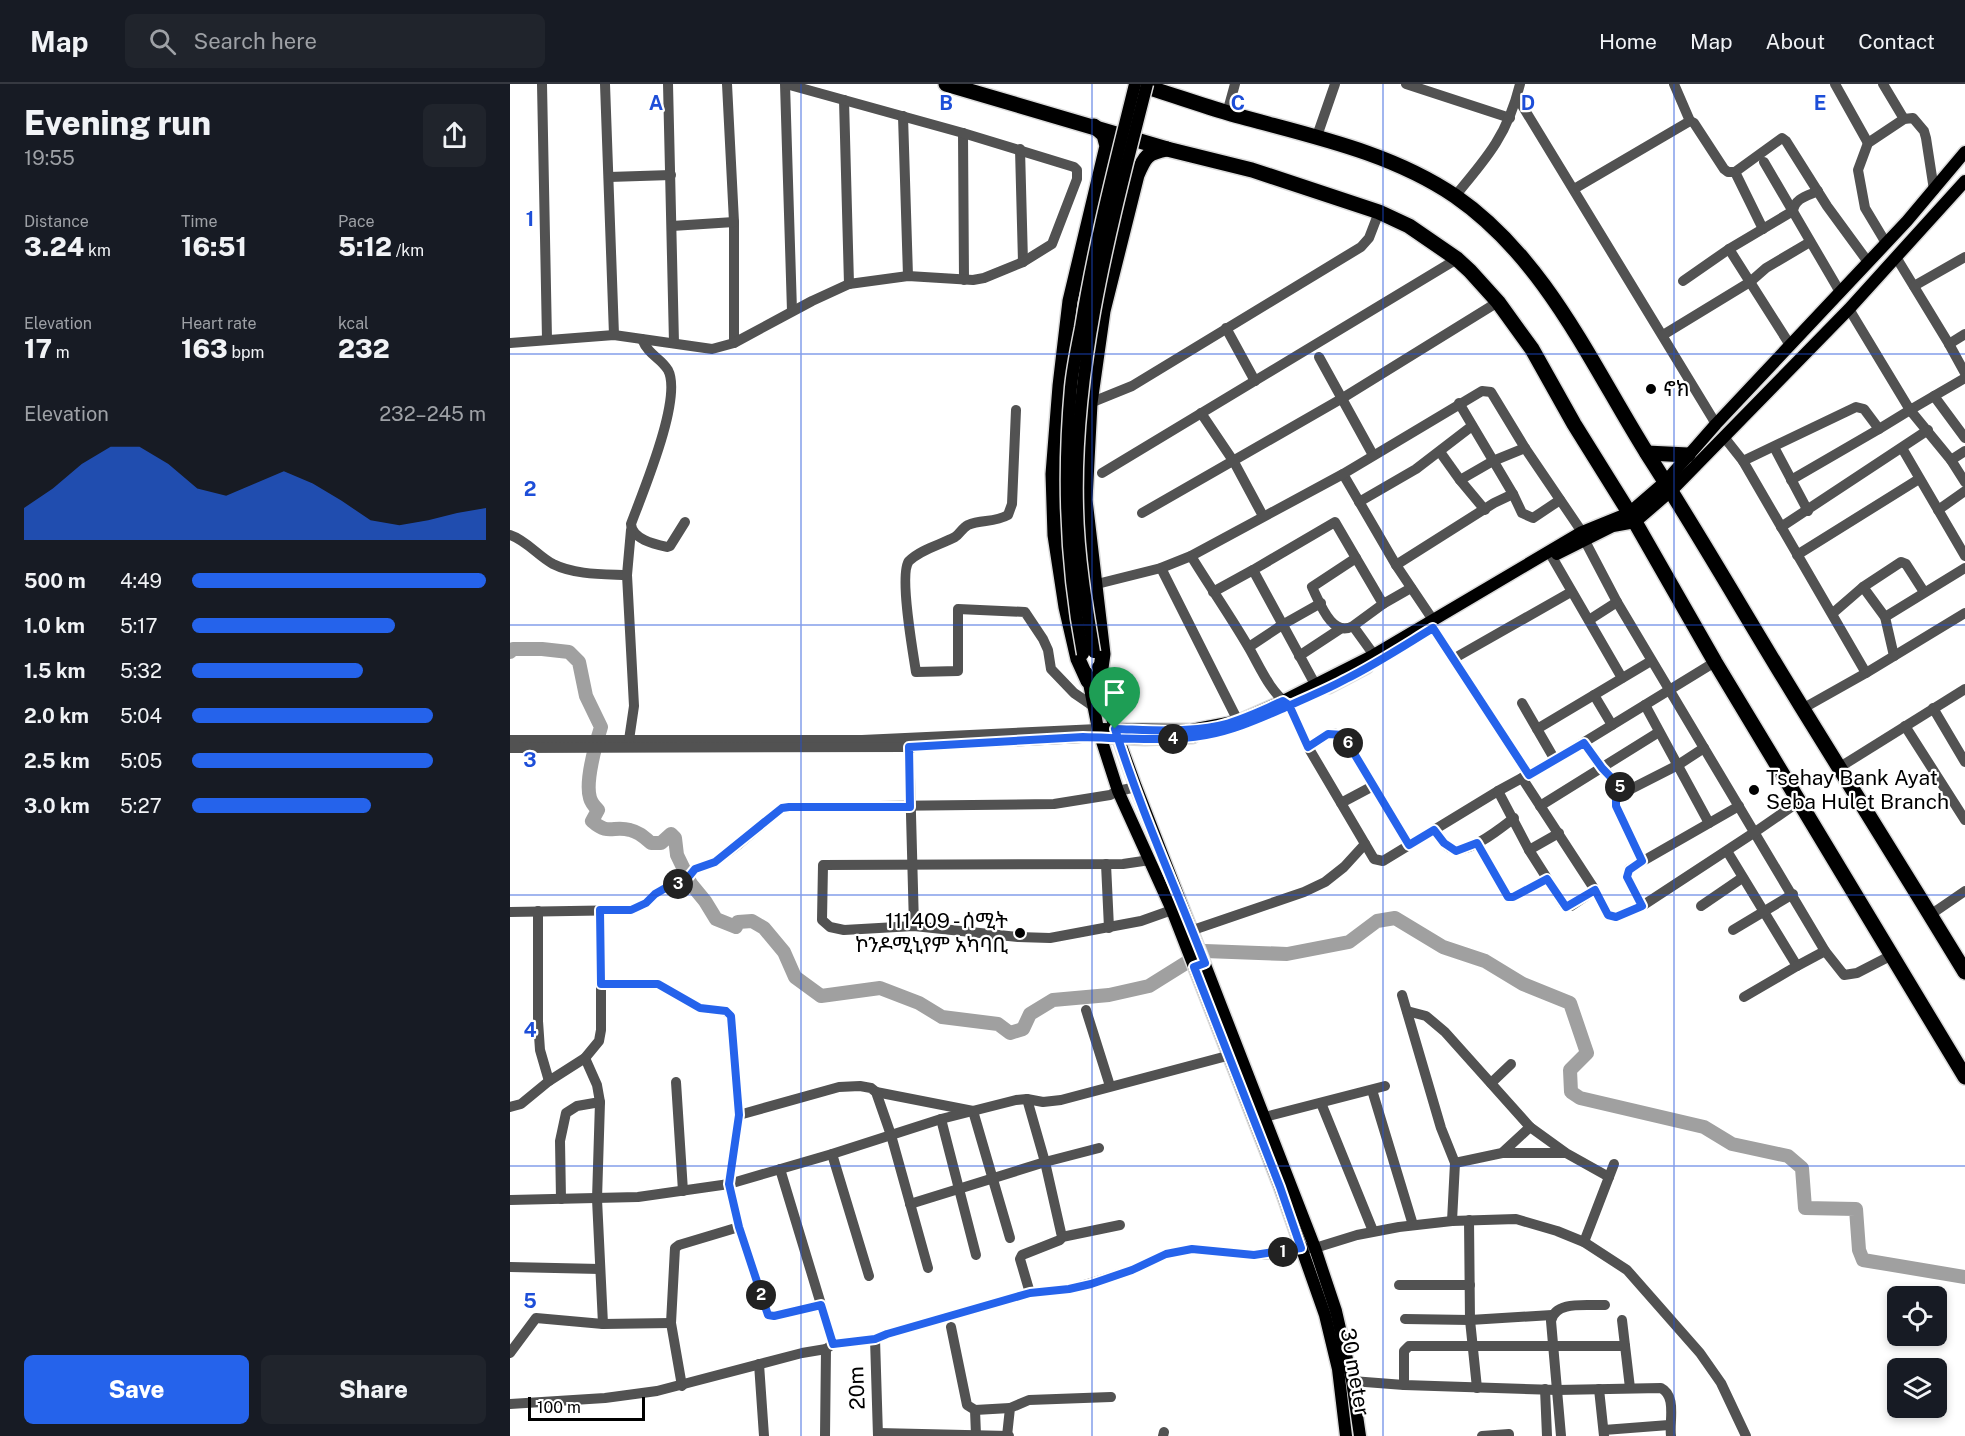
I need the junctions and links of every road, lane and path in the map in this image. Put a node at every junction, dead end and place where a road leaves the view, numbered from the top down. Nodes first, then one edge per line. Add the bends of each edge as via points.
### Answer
1 (542, 84) edge
2 (605, 84) edge
3 (668, 84) edge
4 (727, 84) edge
5 (786, 84) edge
6 (946, 84) edge
7 (1136, 84) edge
8 (1147, 84) edge
9 (1235, 84) edge
10 (1335, 84) edge
11 (1406, 84) edge
12 (1520, 84) edge
13 (1674, 84) edge
14 (1836, 84) edge
15 (1883, 84) edge
16 (1165, 89) edge
17 (1517, 97) junction
18 (844, 100) junction
19 (1227, 113) junction
20 (903, 116) junction
21 (1510, 118) junction
22 (1904, 119) junction
23 (1690, 121) junction
24 (1094, 126) junction
25 (963, 133) junction
26 (1317, 136) junction
27 (1868, 143) junction
28 (1020, 149) junction
29 (1167, 149) junction
30 (1965, 153) edge
31 (1764, 162) dead end
32 (1735, 172) junction
33 (671, 175) junction
34 (609, 177) junction
35 (1965, 181) edge
36 (1574, 189) junction
37 (1934, 190) junction
38 (1818, 191) junction
39 (1455, 196) junction
40 (1793, 211) junction
41 (1379, 212) junction
42 (734, 222) junction
43 (672, 226) junction
44 (1763, 229) junction
45 (1810, 242) junction
46 (1886, 243) junction
47 (1729, 249) junction
48 (1896, 257) junction
49 (1965, 257) edge
50 (1457, 259) junction
51 (1023, 262) junction
52 (1868, 262) junction
53 (908, 276) junction
54 (964, 280) junction
55 (1683, 281) dead end
56 (1851, 281) junction
57 (1750, 282) junction
58 (849, 284) junction
59 (1914, 286) junction
60 (1840, 292) junction
61 (1863, 293) junction
62 (1498, 302) junction
63 (1848, 309) junction
64 (792, 311) junction
65 (1226, 328) junction
66 (1965, 334) edge
67 (614, 335) junction
68 (1663, 335) junction
69 (547, 339) junction
70 (642, 339) junction
71 (510, 343) edge
72 (674, 343) junction
73 (734, 343) junction
74 (1950, 344) junction
75 (1790, 345) junction
76 (1318, 357) dead end
77 (1965, 373) edge
78 (1965, 378) edge
79 (1255, 381) junction
80 (1934, 396) junction
81 (1341, 399) junction
82 (1459, 403) junction
83 (1090, 404) junction
84 (1016, 410) dead end
85 (1910, 410) junction
86 (1201, 413) junction
87 (1716, 423) junction
88 (1472, 426) junction
89 (1879, 429) junction
90 (1928, 430) junction
91 (1724, 437) junction
92 (1965, 438) edge
93 (1774, 447) junction
94 (1525, 448) junction
95 (1902, 448) junction
96 (1965, 451) edge
97 (1440, 452) junction
98 (1647, 453) junction
99 (1373, 455) junction
100 (1688, 455) junction
101 (1951, 460) junction
102 (1493, 461) junction
103 (1743, 461) junction
104 (1234, 462) junction
105 (1102, 473) dead end
106 (1343, 474) junction
107 (1919, 479) junction
108 (1460, 480) junction
109 (1791, 480) junction
110 (1965, 482) edge
111 (1669, 486) junction
112 (1965, 491) edge
113 (1513, 494) junction
114 (1560, 500) junction
115 (1359, 502) junction
116 (1485, 510) junction
117 (1938, 510) junction
118 (1808, 512) junction
119 (1142, 513) dead end
120 (1263, 516) junction
121 (1632, 518) junction
122 (685, 522) dead end
123 (1782, 527) junction
124 (631, 530) junction
125 (510, 535) edge
126 (1583, 536) junction
127 (1797, 555) junction
128 (1191, 556) junction
129 (1965, 556) edge
130 (1552, 557) junction
131 (1356, 558) junction
132 (1396, 565) junction
133 (1161, 568) junction
134 (1965, 568) edge
135 (1253, 570) junction
136 (627, 576) junction
137 (1093, 585) junction
138 (1863, 587) junction
139 (1411, 588) junction
140 (1213, 592) junction
141 (1571, 592) junction
142 (1924, 592) junction
143 (1617, 602) junction
144 (1321, 603) junction
145 (1383, 604) junction
146 (1833, 613) junction
147 (1965, 613) edge
148 (1885, 617) junction
149 (1589, 620) junction
150 (1282, 624) junction
151 (1433, 624) junction
152 (1353, 626) junction
153 (1340, 629) junction
154 (1249, 647) junction
155 (1088, 653) junction
156 (1374, 655) junction
157 (1299, 656) junction
158 (1894, 656) junction
159 (1453, 658) junction
160 (1652, 661) junction
161 (1714, 662) junction
162 (1866, 673) junction
163 (1094, 678) junction
164 (1622, 678) junction
165 (1316, 686) junction
166 (1965, 689) edge
167 (1668, 690) junction
168 (1594, 695) junction
169 (1286, 703) junction
170 (1522, 704) dead end
171 (1645, 705) junction
172 (1093, 706) junction
173 (1933, 708) junction
174 (1802, 709) junction
175 (1238, 721) junction
176 (1612, 725) junction
177 (1905, 726) junction
178 (1537, 729) junction
179 (1659, 732) junction
180 (1099, 733) junction
181 (1117, 734) junction
182 (1145, 739) junction
183 (510, 740) edge
184 (629, 740) junction
185 (909, 743) junction
186 (1584, 743) junction
187 (588, 744) junction
188 (608, 745) junction
189 (1308, 747) junction
190 (510, 748) edge
191 (1704, 748) junction
192 (1555, 760) junction
193 (1127, 762) junction
194 (1965, 762) edge
195 (1678, 765) junction
196 (1840, 767) junction
197 (1602, 768) junction
198 (1526, 776) junction
199 (1373, 786) junction
200 (1136, 787) junction
201 (1118, 791) junction
202 (1498, 791) junction
203 (1625, 792) junction
204 (1800, 801) junction
205 (1341, 803) junction
206 (1540, 806) junction
207 (1739, 806) junction
208 (910, 807) junction
209 (1514, 818) junction
210 (1965, 820) edge
211 (1709, 823) junction
212 (1434, 830) junction
213 (1755, 832) junction
214 (1559, 833) junction
215 (1477, 843) junction
216 (1365, 844) junction
217 (1409, 845) junction
218 (1529, 850) junction
219 (1727, 851) junction
220 (1150, 860) junction
221 (1642, 861) junction
222 (1106, 864) junction
223 (912, 865) junction
224 (1742, 878) junction
225 (1547, 879) junction
226 (1595, 890) junction
227 (1965, 891) edge
228 (1792, 894) junction
229 (1642, 906) junction
230 (1701, 906) dead end
231 (600, 910) junction
232 (1172, 910) junction
233 (538, 911) junction
234 (1764, 911) junction
235 (510, 912) edge
236 (1930, 915) junction
237 (914, 926) junction
238 (1109, 928) junction
239 (1192, 930) junction
240 (1733, 930) dead end
241 (1192, 946) junction
242 (1826, 951) junction
243 (1892, 955) junction
244 (1199, 964) junction
245 (1797, 966) junction
246 (1965, 972) edge
247 (601, 984) junction
248 (1402, 995) dead end
249 (1744, 997) dead end
250 (1086, 1011) dead end
251 (1407, 1011) junction
252 (1227, 1056) junction
253 (585, 1058) junction
254 (1511, 1064) dead end
255 (1965, 1077) edge
256 (549, 1082) junction
257 (676, 1082) dead end
258 (1491, 1083) junction
259 (1110, 1086) junction
260 (1385, 1086) dead end
261 (1372, 1090) junction
262 (876, 1092) junction
263 (1027, 1099) junction
264 (600, 1102) junction
265 (1321, 1103) junction
266 (510, 1107) edge
267 (973, 1111) junction
268 (739, 1115) junction
269 (1265, 1117) junction
270 (942, 1119) junction
271 (1530, 1127) junction
272 (891, 1136) junction
273 (1099, 1148) dead end
274 (1502, 1153) junction
275 (1566, 1153) junction
276 (832, 1154) junction
277 (1045, 1162) junction
278 (1455, 1163) junction
279 (1614, 1164) dead end
280 (780, 1169) junction
281 (1609, 1177) junction
282 (993, 1178) junction
283 (729, 1184) junction
284 (959, 1189) junction
285 (683, 1191) junction
286 (561, 1199) junction
287 (597, 1199) junction
288 (510, 1200) edge
289 (910, 1204) junction
290 (1469, 1220) junction
291 (1452, 1221) junction
292 (1120, 1225) dead end
293 (1413, 1225) junction
294 (739, 1227) junction
295 (1373, 1231) junction
296 (1062, 1237) junction
297 (1010, 1238) dead end
298 (1584, 1242) junction
299 (1301, 1248) junction
300 (1316, 1248) junction
301 (976, 1255) dead end
302 (510, 1267) edge
303 (928, 1268) dead end
304 (600, 1269) junction
305 (869, 1276) dead end
306 (1399, 1285) dead end
307 (1470, 1285) junction
308 (1030, 1293) junction
309 (821, 1305) junction
310 (1605, 1305) dead end
311 (1552, 1315) junction
312 (1406, 1319) dead end
313 (1470, 1320) junction
314 (1622, 1320) dead end
315 (671, 1323) junction
316 (603, 1324) junction
317 (951, 1327) dead end
318 (875, 1339) junction
319 (830, 1346) junction
320 (1625, 1346) junction
321 (1473, 1347) junction
322 (1554, 1347) junction
323 (510, 1353) edge
324 (759, 1364) junction
325 (1352, 1381) junction
326 (1404, 1385) junction
327 (682, 1386) junction
328 (1477, 1388) junction
329 (1629, 1388) junction
330 (1545, 1389) junction
331 (1599, 1389) junction
332 (1557, 1390) junction
333 (1111, 1397) dead end
334 (510, 1404) edge
335 (1010, 1408) junction
336 (975, 1410) junction
337 (1670, 1431) edge
338 (1604, 1433) edge
339 (878, 1435) edge
340 (951, 1435) edge
341 (976, 1435) edge
342 (764, 1436) edge
343 (825, 1436) edge
344 (1008, 1436) edge
345 (1346, 1436) edge
346 (1360, 1436) edge
347 (1482, 1436) edge
348 (1509, 1436) edge
349 (1547, 1436) edge
350 (1561, 1436) edge
351 (1746, 1436) edge

1 - 69 street
2 - 34 street
3 - 33 street
4 - 42 street
5 - 18 street
5 - 64 street
6 - 24 highway
7 - 16 highway
7 - 155 main road, bridge via 1098,239 1071,385 1067,517 1073,590
8 - 155 main road, bridge via 1097,294 1082,388 1077,508
9 - 19 street
10 - 26 street
11 - 21 street
12 - 17 street
13 - 23 street
14 - 27 street
15 - 22 street
16 - 19 highway
17 - 21 street
17 - 36 street
18 - 20 street
18 - 58 street
19 - 26 highway
20 - 25 street
20 - 53 street
21 - 39 street via 1492,152
22 - 27 street
22 - 37 street via 1912,118 1924,131
23 - 32 street via 1724,169
23 - 36 street
24 - 29 highway
24 - 163 highway via 1104,135 1107,146 1071,301 1053,474 1055,535 1066,607 1078,659
25 - 28 street
25 - 54 street
26 - 39 highway via 1401,165
27 - 46 street via 1858,170 1859,179 1865,208
28 - 51 street
28 - 51 street via 1074,167 1078,174 1052,244
29 - 41 highway via 1252,170
29 - 83 highway via 1152,153 1137,175 1103,311
30 - 37 main road
31 - 40 street
32 - 38 street via 1782,138
32 - 44 street
33 - 34 street
33 - 43 street
34 - 67 street
35 - 48 main road
36 - 68 street
37 - 46 main road
38 - 40 street via 1799,199
38 - 52 street
39 - 98 highway via 1516,249 1555,299
40 - 44 street
40 - 45 street
41 - 50 highway via 1409,226
41 - 65 street via 1369,238 1360,247
42 - 43 street
42 - 73 street
43 - 72 street
44 - 47 street
45 - 57 street
45 - 60 street
46 - 52 main road
47 - 55 street
47 - 57 street
48 - 59 street
48 - 61 main road
49 - 59 street
50 - 62 highway
50 - 79 street
51 - 54 street via 984,278
52 - 56 main road
53 - 54 street
53 - 58 street
56 - 60 main road
56 - 61 main road
57 - 68 street
57 - 75 street
58 - 64 street
59 - 74 street
60 - 75 main road
61 - 63 main road
62 - 81 street
62 - 121 highway via 1532,349
63 - 85 street
63 - 91 main road
64 - 73 street
65 - 79 street
65 - 83 street via 1132,386
66 - 74 street
67 - 69 street
67 - 70 street
68 - 87 street
69 - 71 street
70 - 72 street
70 - 124 street via 646,350 668,369 672,392 656,458
72 - 73 street via 712,349
74 - 77 street
75 - 87 main road
76 - 81 street
78 - 80 street
79 - 86 street
80 - 85 street
80 - 92 street
81 - 99 street
81 - 104 street
82 - 88 street
82 - 94 street via 1482,391 1491,393
82 - 99 street
83 - 137 highway via 1085,500
84 - 172 street via 1012,504 1008,515 971,523 957,536 908,562 905,585 915,672 958,671 958,609 1025,612 1043,639 1051,669
85 - 89 street
85 - 90 street
86 - 104 street
86 - 105 street
87 - 100 main road
88 - 97 street
88 - 102 street
89 - 93 street via 1864,408 1856,407
89 - 109 street
90 - 95 street
90 - 101 street
91 - 103 street
91 - 111 main road
93 - 103 street
93 - 109 street
94 - 102 street
94 - 114 street
95 - 107 street
95 - 118 street
96 - 101 street
97 - 108 street
97 - 115 street
98 - 100 highway
98 - 111 highway
99 - 106 street
100 - 111 main road
101 - 110 street
102 - 108 street
102 - 113 street
103 - 123 street
104 - 119 street
104 - 120 street
106 - 115 street
106 - 120 street
107 - 117 street
107 - 127 street
108 - 116 street
109 - 118 street
111 - 121 main road
111 - 174 highway
112 - 117 street
113 - 114 street via 1522,513 1533,518
113 - 116 street
114 - 126 street
115 - 132 street
116 - 132 street
117 - 129 street
118 - 123 street
120 - 128 street
121 - 126 main road
121 - 161 highway
122 - 124 street via 667,547
123 - 127 street
124 - 136 street
125 - 136 street via 554,565
126 - 130 main road
126 - 143 street
126 - 151 main road
127 - 146 street
128 - 133 street
128 - 140 street
130 - 141 street
130 - 151 main road
131 - 135 street via 1335,522
131 - 144 street via 1312,588
131 - 145 street
132 - 139 street
133 - 137 street
133 - 175 street
134 - 142 street
135 - 140 street
135 - 150 street
136 - 184 street via 634,706
137 - 163 highway via 1103,654
138 - 142 street via 1903,562
138 - 146 street
138 - 148 street
139 - 145 street
139 - 151 street
140 - 154 street
141 - 149 street
141 - 159 street
142 - 148 street
143 - 149 street
143 - 160 street
144 - 150 street
144 - 153 street
145 - 152 street
146 - 162 street
147 - 158 street
148 - 158 street
149 - 164 street
150 - 154 street
150 - 157 street
151 - 156 main road
151 - 159 street
151 - 169 main road via 1347,679
152 - 153 street
152 - 156 street
153 - 157 street
154 - 169 street
155 - 163 main road
156 - 165 main road
157 - 165 street
158 - 162 street
159 - 198 street
160 - 164 street
160 - 167 street
161 - 167 street
161 - 204 highway
162 - 174 street
163 - 172 main road
163 - 181 main road
164 - 168 street
165 - 169 main road
166 - 173 street
167 - 171 street
167 - 191 street
168 - 176 street
168 - 178 street
169 - 175 main road
169 - 182 main road via 1241,726 1215,733
169 - 189 street
170 - 178 street
171 - 176 street
171 - 179 street
172 - 180 main road
173 - 177 street
173 - 194 street
174 - 196 highway
175 - 181 main road via 1191,730
176 - 186 street
177 - 196 street
177 - 210 street
178 - 192 street
179 - 195 street
179 - 197 street
180 - 181 main road
180 - 185 street
180 - 201 main road
181 - 182 main road
181 - 193 main road
182 - 193 main road via 1133,747
183 - 187 street
184 - 185 street
184 - 188 street
185 - 188 street
185 - 208 street
186 - 192 street
186 - 197 street
187 - 188 street
187 - 190 street
189 - 199 street via 1328,734 1343,735
189 - 205 street
191 - 195 street
191 - 207 street
192 - 198 street
193 - 200 main road
195 - 203 street
195 - 211 street
196 - 236 highway
197 - 203 street
197 - 206 street
198 - 202 street
198 - 206 street
199 - 205 street
199 - 217 street
200 - 201 street
200 - 239 main road
201 - 208 street via 1054,804
201 - 220 main road
202 - 209 street
202 - 212 street
203 - 221 street via 1616,800 1616,806
204 - 213 street
204 - 243 highway
205 - 216 street
206 - 214 street
207 - 211 street
207 - 213 street
208 - 223 street
208 - 231 street via 782,808 715,862 695,869 686,880 655,894 646,903 631,910
209 - 215 street
209 - 218 street
211 - 221 street
212 - 215 street via 1456,851
212 - 217 street
213 - 219 street
213 - 228 street
214 - 218 street
214 - 226 street
215 - 225 street via 1508,897
216 - 217 street via 1378,861
216 - 239 street via 1325,882
218 - 225 street
219 - 224 street
219 - 229 street
220 - 222 street
220 - 232 main road
221 - 229 street via 1629,870 1627,877
222 - 223 street
222 - 238 street
223 - 237 street
223 - 237 street via 823,866 822,920 830,927 844,930
224 - 230 street
224 - 234 street
225 - 226 street via 1566,907
226 - 229 street via 1612,917
227 - 236 street
228 - 234 street
228 - 242 street
231 - 233 street
231 - 247 street
232 - 238 street
232 - 241 main road
233 - 235 street
233 - 256 street via 538,1021 540,1050
234 - 240 street
234 - 245 street
236 - 246 highway
237 - 238 street via 1035,938
239 - 241 main road
241 - 244 main road
242 - 243 street via 1844,975 1857,973
242 - 245 street
243 - 255 highway
244 - 252 main road, 30 meter
244 - 269 main road
245 - 249 street
247 - 253 street via 599,1041
247 - 268 street via 658,984 700,1008 726,1011 731,1016
248 - 251 street
250 - 259 street
251 - 258 street via 1426,1016 1445,1032
251 - 278 street
252 - 259 street
252 - 299 main road, 30 meter
253 - 256 street
253 - 264 street
254 - 258 street
256 - 266 street via 521,1104
257 - 285 street
258 - 271 street
259 - 263 street via 1043,1102
260 - 261 street
261 - 265 street
261 - 293 street
262 - 267 street
262 - 268 street via 860,1086 839,1088
262 - 272 street
263 - 267 street
263 - 277 street
264 - 286 street via 577,1106 566,1113 560,1141
264 - 287 street
265 - 269 street
265 - 295 street
267 - 270 street
267 - 282 street
268 - 283 street
269 - 300 main road
270 - 272 street
270 - 284 street
271 - 274 street
271 - 275 street
272 - 276 street
272 - 289 street
273 - 277 street
274 - 275 street
274 - 278 street
275 - 281 street
276 - 280 street
276 - 305 street
277 - 282 street
277 - 296 street
278 - 291 street
279 - 281 street
280 - 283 street
280 - 309 street
281 - 298 street
282 - 284 street
282 - 297 street
283 - 285 street
283 - 294 street
284 - 289 street
284 - 301 street
285 - 287 street
286 - 287 street
286 - 288 street
287 - 304 street
289 - 303 street
290 - 291 street
290 - 298 street via 1516,1219
290 - 307 street
291 - 293 street
292 - 296 street
293 - 295 street
294 - 309 street via 768,1315
294 - 315 street via 675,1248
295 - 300 street
296 - 308 street via 1022,1255
298 - 351 street via 1627,1270 1685,1334 1721,1383
299 - 300 street
299 - 308 street via 1254,1255 1192,1249 1166,1254 1091,1284
299 - 345 main road, 30 meter via 1326,1315 1338,1369
300 - 325 main road
302 - 304 street
304 - 316 street
306 - 307 street
307 - 313 street
308 - 318 street
309 - 319 street
310 - 311 street via 1562,1307
311 - 313 street
311 - 322 street
312 - 313 street
313 - 321 street
314 - 320 street
315 - 316 street
315 - 327 street
316 - 323 street via 536,1318
317 - 336 street via 967,1405
318 - 319 street
318 - 339 street, 20m
319 - 324 street
319 - 343 street
320 - 322 street
320 - 329 street
321 - 322 street
321 - 326 street via 1406,1347
321 - 328 street
322 - 332 street
324 - 327 street
324 - 342 street
325 - 326 street
325 - 346 main road
326 - 328 street
327 - 334 street via 605,1398
328 - 330 street
329 - 331 street
329 - 337 street via 1665,1390 1670,1401
330 - 332 street
330 - 349 street
331 - 332 street
331 - 338 street
332 - 350 street
333 - 335 street via 1029,1401
335 - 336 street
335 - 344 street
336 - 341 street
337 - 338 street
339 - 340 street
340 - 341 street
341 - 344 street
347 - 348 street

